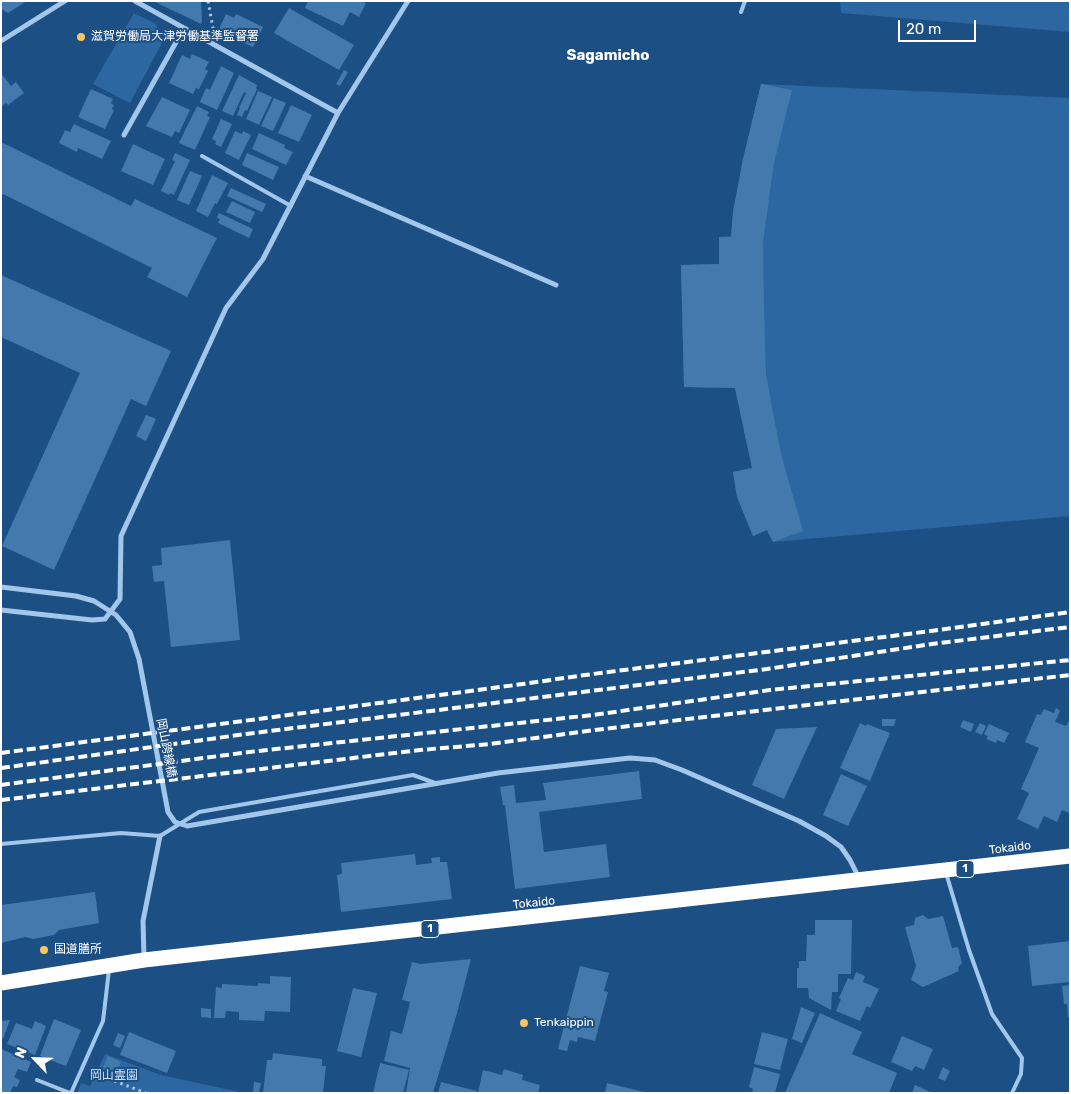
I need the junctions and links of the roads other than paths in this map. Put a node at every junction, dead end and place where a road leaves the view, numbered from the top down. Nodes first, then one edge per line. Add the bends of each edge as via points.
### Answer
1 (65, 1) edge
2 (135, 1) edge
3 (408, 1) edge
4 (746, 1) edge
5 (741, 12) dead end
6 (184, 28) junction
7 (1, 41) edge
8 (338, 113) junction
9 (124, 135) dead end
10 (202, 156) dead end
11 (306, 176) junction
12 (291, 206) junction
13 (556, 285) dead end
14 (1, 587) edge
15 (1, 610) edge
16 (438, 784) junction
17 (160, 836) junction
18 (1, 844) edge
19 (1070, 856) edge
20 (946, 871) junction
21 (860, 881) junction
22 (144, 960) junction
23 (110, 965) junction
24 (1, 983) edge
25 (37, 1080) dead end
26 (70, 1093) edge
27 (1012, 1093) edge

1 - 7 street
2 - 6 street
3 - 8 street
4 - 5 lane
6 - 8 street
6 - 9 street
8 - 11 street
10 - 12 lane
11 - 12 street
11 - 13 street
12 - 15 street via 263,259 226,308 122,536 120,599 105,619
14 - 16 street, 岡山跨線橋 via 94,601 116,615 130,632 139,659 168,812 175,822 187,826
16 - 17 lane via 413,775 199,812
16 - 21 street, 岡山跨線橋 via 498,773 630,758 655,760 799,820 841,847
17 - 18 lane via 121,833
17 - 22 street via 143,920
19 - 20 highway, Tokaido / 1
20 - 21 highway, Tokaido / 1
20 - 27 lane via 992,1014 1022,1058 1022,1074
21 - 22 highway, Tokaido / 1
22 - 23 highway, Tokaido / 1
23 - 24 highway, Tokaido / 1
23 - 26 lane via 103,1021
25 - 26 lane

